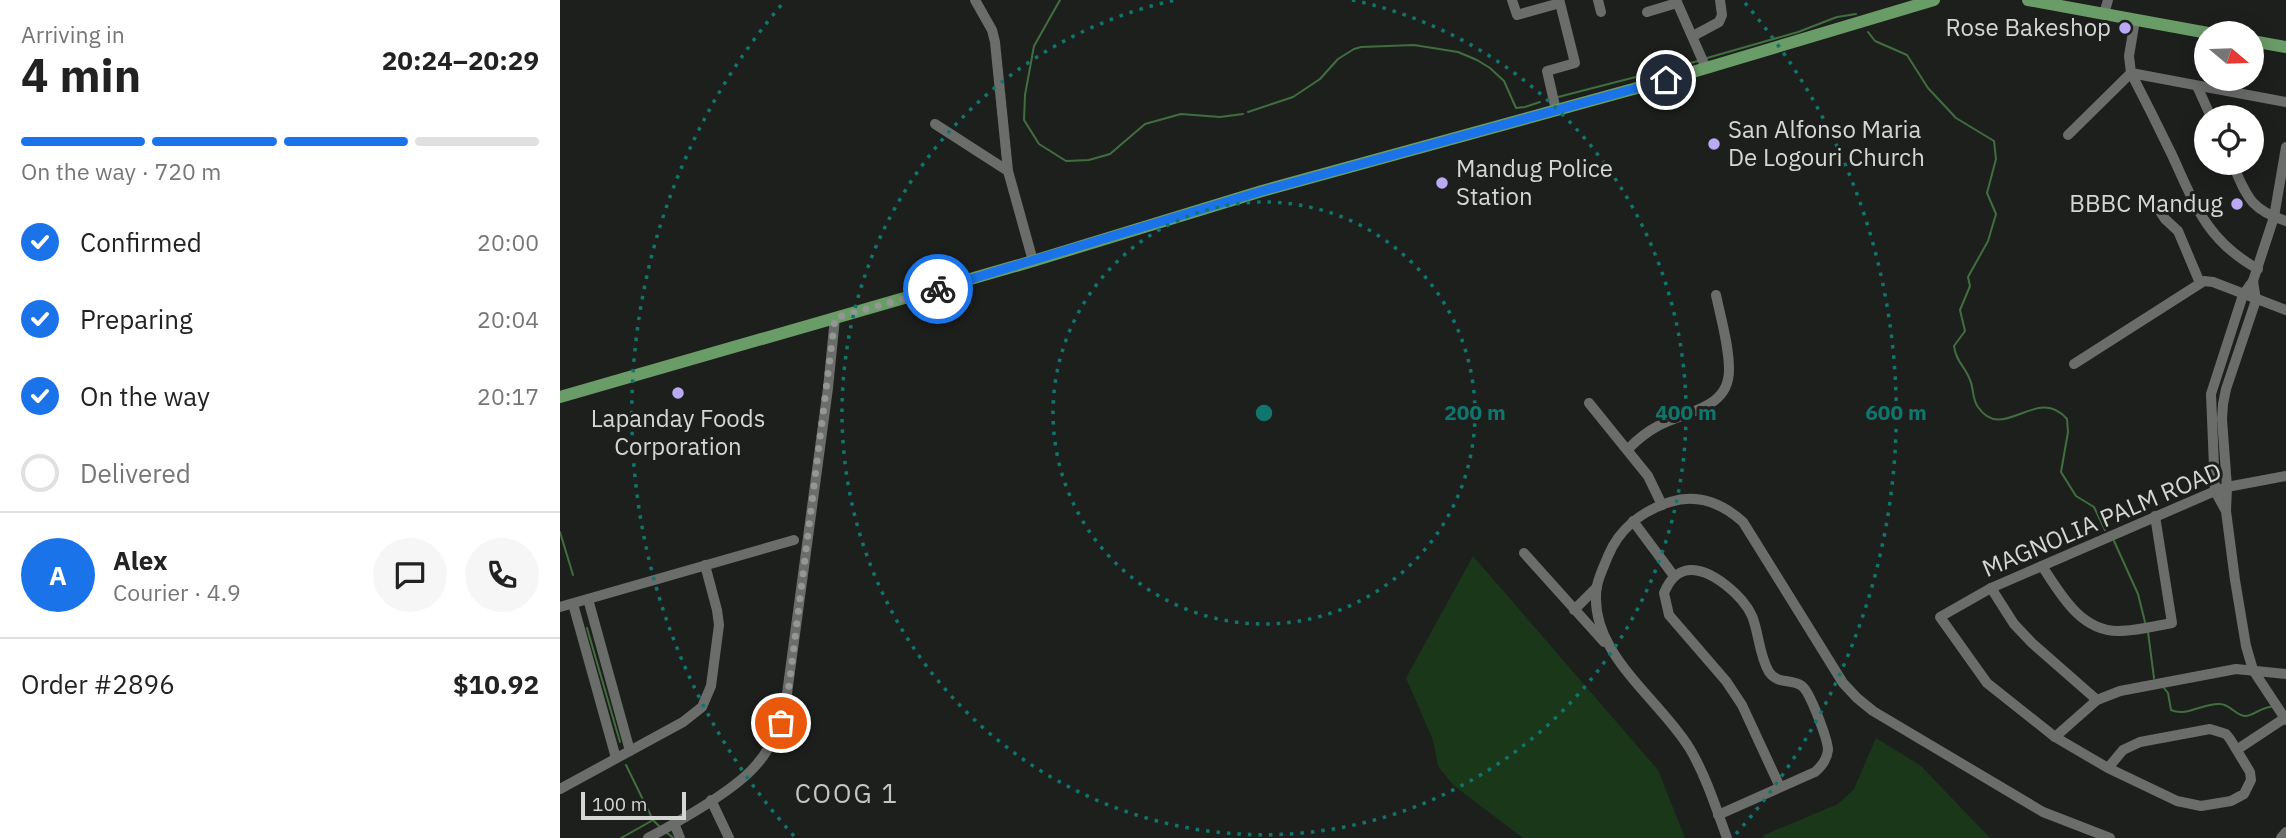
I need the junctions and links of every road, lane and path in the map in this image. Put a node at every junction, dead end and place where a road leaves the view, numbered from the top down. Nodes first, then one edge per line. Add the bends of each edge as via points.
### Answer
1 (975, 0) edge
2 (1512, 0) edge
3 (1598, 0) edge
4 (1720, 0) edge
5 (1934, 0) edge
6 (2028, 0) edge
7 (2108, 0) edge
8 (1561, 2) edge
9 (1677, 2) edge
10 (1601, 12) dead end
11 (1647, 12) dead end
12 (2104, 15) junction
13 (2135, 20) junction
14 (2194, 31) edge
15 (1693, 36) junction
16 (2264, 43) edge
17 (2286, 47) edge
18 (1706, 68) junction
19 (2131, 73) junction
20 (2194, 85) edge
21 (2225, 91) edge
22 (2286, 102) edge
23 (1556, 110) junction
24 (935, 124) dead end
25 (2068, 135) dead end
26 (2286, 147) edge
27 (1008, 171) junction
28 (2237, 175) edge
29 (2153, 201) dead end
30 (2274, 217) junction
31 (2286, 221) edge
32 (1034, 261) junction
33 (2258, 269) junction
34 (2253, 281) junction
35 (2200, 282) junction
36 (1716, 295) dead end
37 (2242, 295) junction
38 (2256, 300) junction
39 (2286, 310) edge
40 (835, 318) junction
41 (2231, 329) junction
42 (2244, 333) junction
43 (2074, 364) dead end
44 (560, 397) edge
45 (1589, 403) dead end
46 (1628, 449) junction
47 (2286, 476) edge
48 (2227, 486) junction
49 (2215, 491) junction
50 (1662, 505) junction
51 (2226, 510) junction
52 (2155, 516) junction
53 (1633, 521) junction
54 (794, 540) dead end
55 (1524, 553) dead end
56 (705, 565) junction
57 (2042, 566) junction
58 (1674, 576) junction
59 (1597, 587) junction
60 (1990, 588) junction
61 (588, 599) junction
62 (573, 604) junction
63 (560, 607) edge
64 (1574, 610) junction
65 (1608, 646) junction
66 (2253, 670) junction
67 (2286, 674) edge
68 (2097, 700) junction
69 (2286, 719) edge
70 (2055, 737) junction
71 (2238, 750) junction
72 (630, 751) junction
73 (616, 758) junction
74 (2108, 768) junction
75 (560, 775) edge
76 (1780, 787) junction
77 (562, 788) edge
78 (711, 800) junction
79 (1718, 815) junction
80 (667, 827) junction
81 (2286, 832) edge
82 (648, 838) edge
83 (680, 838) edge
84 (729, 838) edge
85 (1727, 838) edge
86 (2110, 838) edge
87 (2281, 838) edge

1 - 27 street via 995,42
2 - 8 street via 1517,15
3 - 10 street
4 - 15 street via 1719,22
5 - 18 main road
6 - 12 main road
7 - 12 street
8 - 23 street via 1576,63 1547,71
9 - 11 street
9 - 15 street
12 - 13 main road
13 - 14 main road
13 - 19 street
15 - 18 street
16 - 17 main road
18 - 23 main road
19 - 20 street
19 - 25 street
19 - 33 street via 2189,194 2214,235
21 - 22 street
23 - 32 main road via 1262,191
24 - 27 street
26 - 30 street
27 - 32 street
28 - 30 street via 2248,199
29 - 35 street via 2178,231
30 - 31 street
30 - 33 street
32 - 40 main road
33 - 34 street
34 - 37 street
34 - 38 street
35 - 37 street via 2213,282
35 - 43 street
36 - 46 street via 1728,355 1727,384 1712,404 1659,425
37 - 38 street
37 - 41 street
38 - 39 street
38 - 42 street
40 - 44 main road
40 - 78 street via 784,716 757,765
41 - 42 street
41 - 49 street via 2211,394
42 - 48 street via 2223,404
45 - 46 street
46 - 50 street
47 - 48 street, MAGNOLIA PALM ROAD
48 - 49 street, MAGNOLIA PALM ROAD
48 - 51 street
49 - 51 street
49 - 52 street, MAGNOLIA PALM ROAD
50 - 53 street
50 - 86 street via 1685,499 1710,501 1743,522 1843,683 1873,711 2043,812
51 - 66 street
52 - 57 street, MAGNOLIA PALM ROAD
52 - 57 street via 2172,623 2120,632 2097,627 2063,599
53 - 58 street
53 - 59 street via 1609,552
54 - 56 street
55 - 64 street
56 - 61 street
56 - 72 street via 719,625 706,700 691,717
57 - 60 street, MAGNOLIA PALM ROAD
58 - 76 street via 1664,593 1669,615 1734,691
58 - 76 street via 1695,570 1719,578 1750,612 1772,676 1807,691 1828,748 1825,764
59 - 64 street
59 - 65 street via 1599,618
60 - 68 street via 2032,643
60 - 70 street, MAGNOLIA PALM ROAD via 1940,617 1987,683
61 - 62 street
61 - 72 street
62 - 63 street
62 - 73 street
64 - 65 street
65 - 79 street via 1684,741
66 - 67 street
66 - 68 street via 2137,687
66 - 69 street
68 - 70 street
69 - 71 street
70 - 74 street
71 - 74 street via 2225,734 2199,730 2131,745
71 - 74 street via 2250,772 2248,788 2231,801 2212,805 2177,801
72 - 73 street
73 - 77 street
75 - 77 street
76 - 79 street
78 - 80 street
78 - 84 street
79 - 85 street
80 - 82 street
80 - 83 street
81 - 87 street

